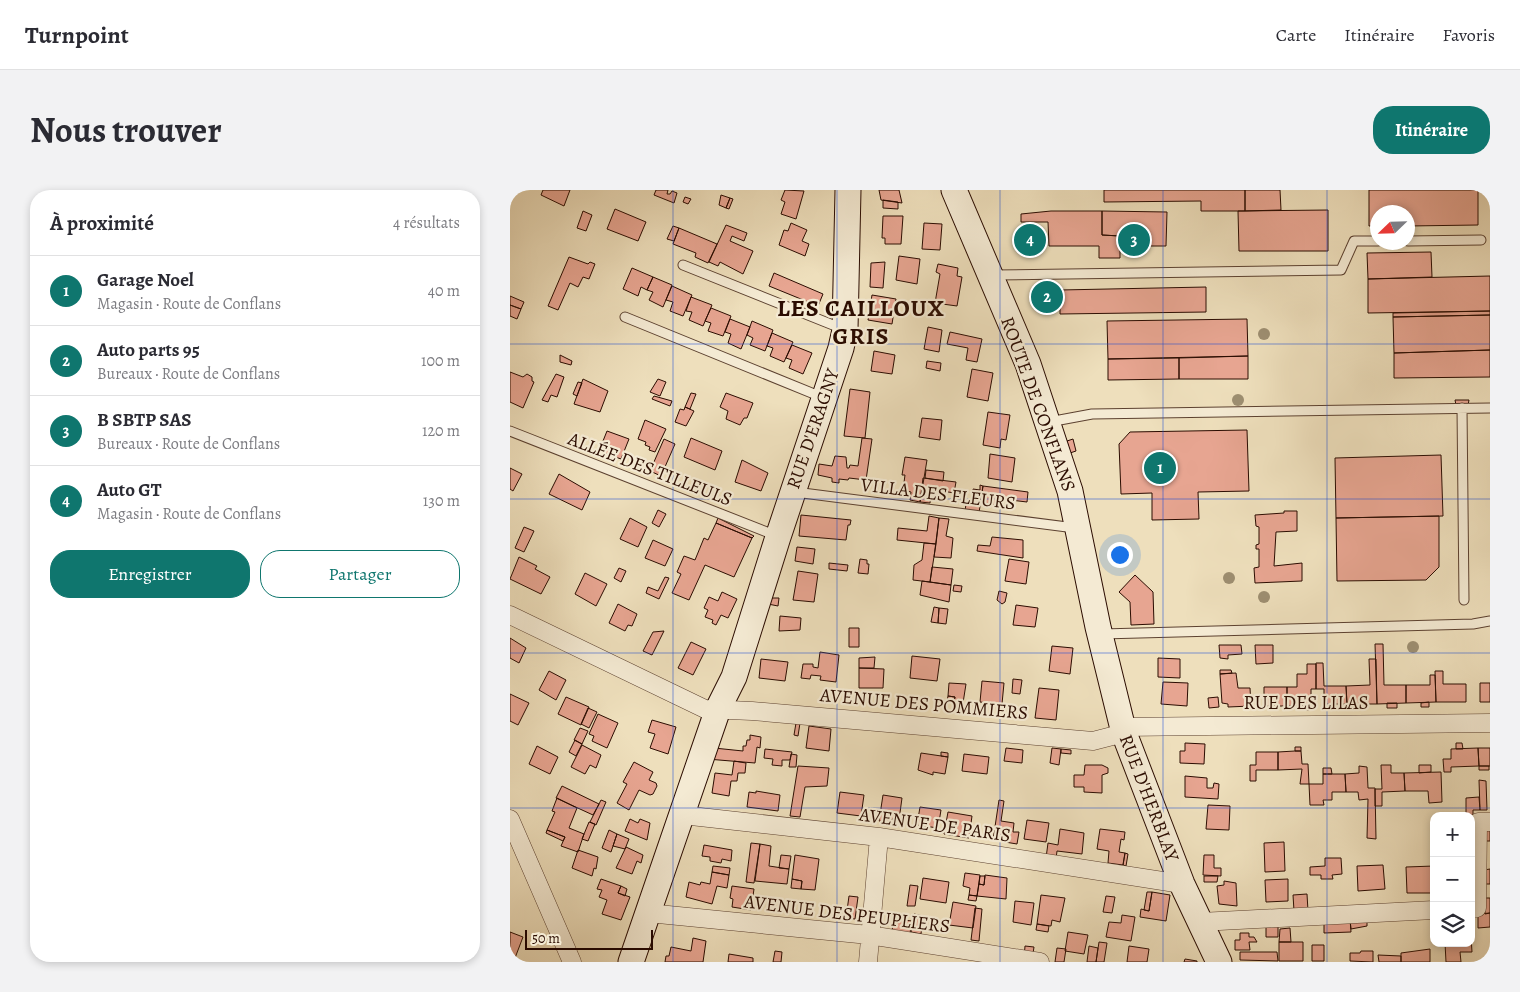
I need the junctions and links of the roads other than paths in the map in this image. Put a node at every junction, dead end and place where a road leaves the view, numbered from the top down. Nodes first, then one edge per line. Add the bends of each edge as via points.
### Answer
1 (848, 190) edge
2 (954, 190) edge
3 (1481, 240) dead end
4 (1370, 241) edge
5 (1415, 241) edge
6 (683, 264) dead end
7 (990, 276) junction
8 (625, 317) dead end
9 (845, 330) junction
10 (824, 398) junction
11 (1462, 408) junction
12 (1490, 408) edge
13 (1048, 422) junction
14 (510, 431) edge
15 (792, 491) junction
16 (1078, 529) junction
17 (778, 536) junction
18 (1464, 600) dead end
19 (510, 615) edge
20 (1490, 621) edge
21 (1098, 630) junction
22 (718, 709) junction
23 (1490, 723) edge
24 (1123, 730) junction
25 (682, 816) junction
26 (510, 819) edge
27 (1490, 822) edge
28 (879, 837) junction
29 (1182, 884) junction
30 (1475, 908) edge
31 (1430, 910) edge
32 (648, 913) junction
33 (1200, 922) junction
34 (869, 935) junction
35 (572, 962) edge
36 (631, 962) edge
37 (868, 962) edge
38 (1040, 962) edge
39 (1219, 962) edge

1 - 9 main road, RUE D'ERAGNY
2 - 7 main road, ROUTE DE CONFLANS
3 - 5 lane
4 - 7 lane via 1354,241 1341,270
6 - 9 lane
7 - 13 main road, ROUTE DE CONFLANS via 1028,364
8 - 10 lane
9 - 10 main road, RUE D'ERAGNY
10 - 15 main road, RUE D'ERAGNY
11 - 12 lane
11 - 13 lane via 1092,414
11 - 18 lane
13 - 16 main road, ROUTE DE CONFLANS via 1070,491
14 - 17 lane, ALLÉE DES TILLEULS
15 - 16 lane, VILLA DES FLEURS
15 - 17 main road, RUE D'ERAGNY
16 - 21 main road, ROUTE DE CONFLANS
17 - 22 main road, RUE D'ERAGNY via 734,677
19 - 22 street, AVENUE DES POMMIERS via 705,709
20 - 21 lane via 1473,624
21 - 24 main road, RUE D'HERBLAY
22 - 24 street, AVENUE DES POMMIERS via 1093,740
22 - 25 main road, RUE D'ERAGNY
23 - 24 street, RUE DES LILAS
24 - 29 main road, RUE D'HERBLAY
25 - 28 street, AVENUE DE PARIS
25 - 32 main road, RUE D'ERAGNY
26 - 35 street
27 - 30 street via 1478,822
28 - 29 street, AVENUE DE PARIS
28 - 34 street
29 - 33 main road, RUE D'HERBLAY
31 - 33 street
32 - 34 street, AVENUE DES PEUPLIERS
32 - 36 main road, RUE D'ERAGNY
33 - 39 main road, RUE D'HERBLAY
34 - 37 street
34 - 38 street, AVENUE DES PEUPLIERS

